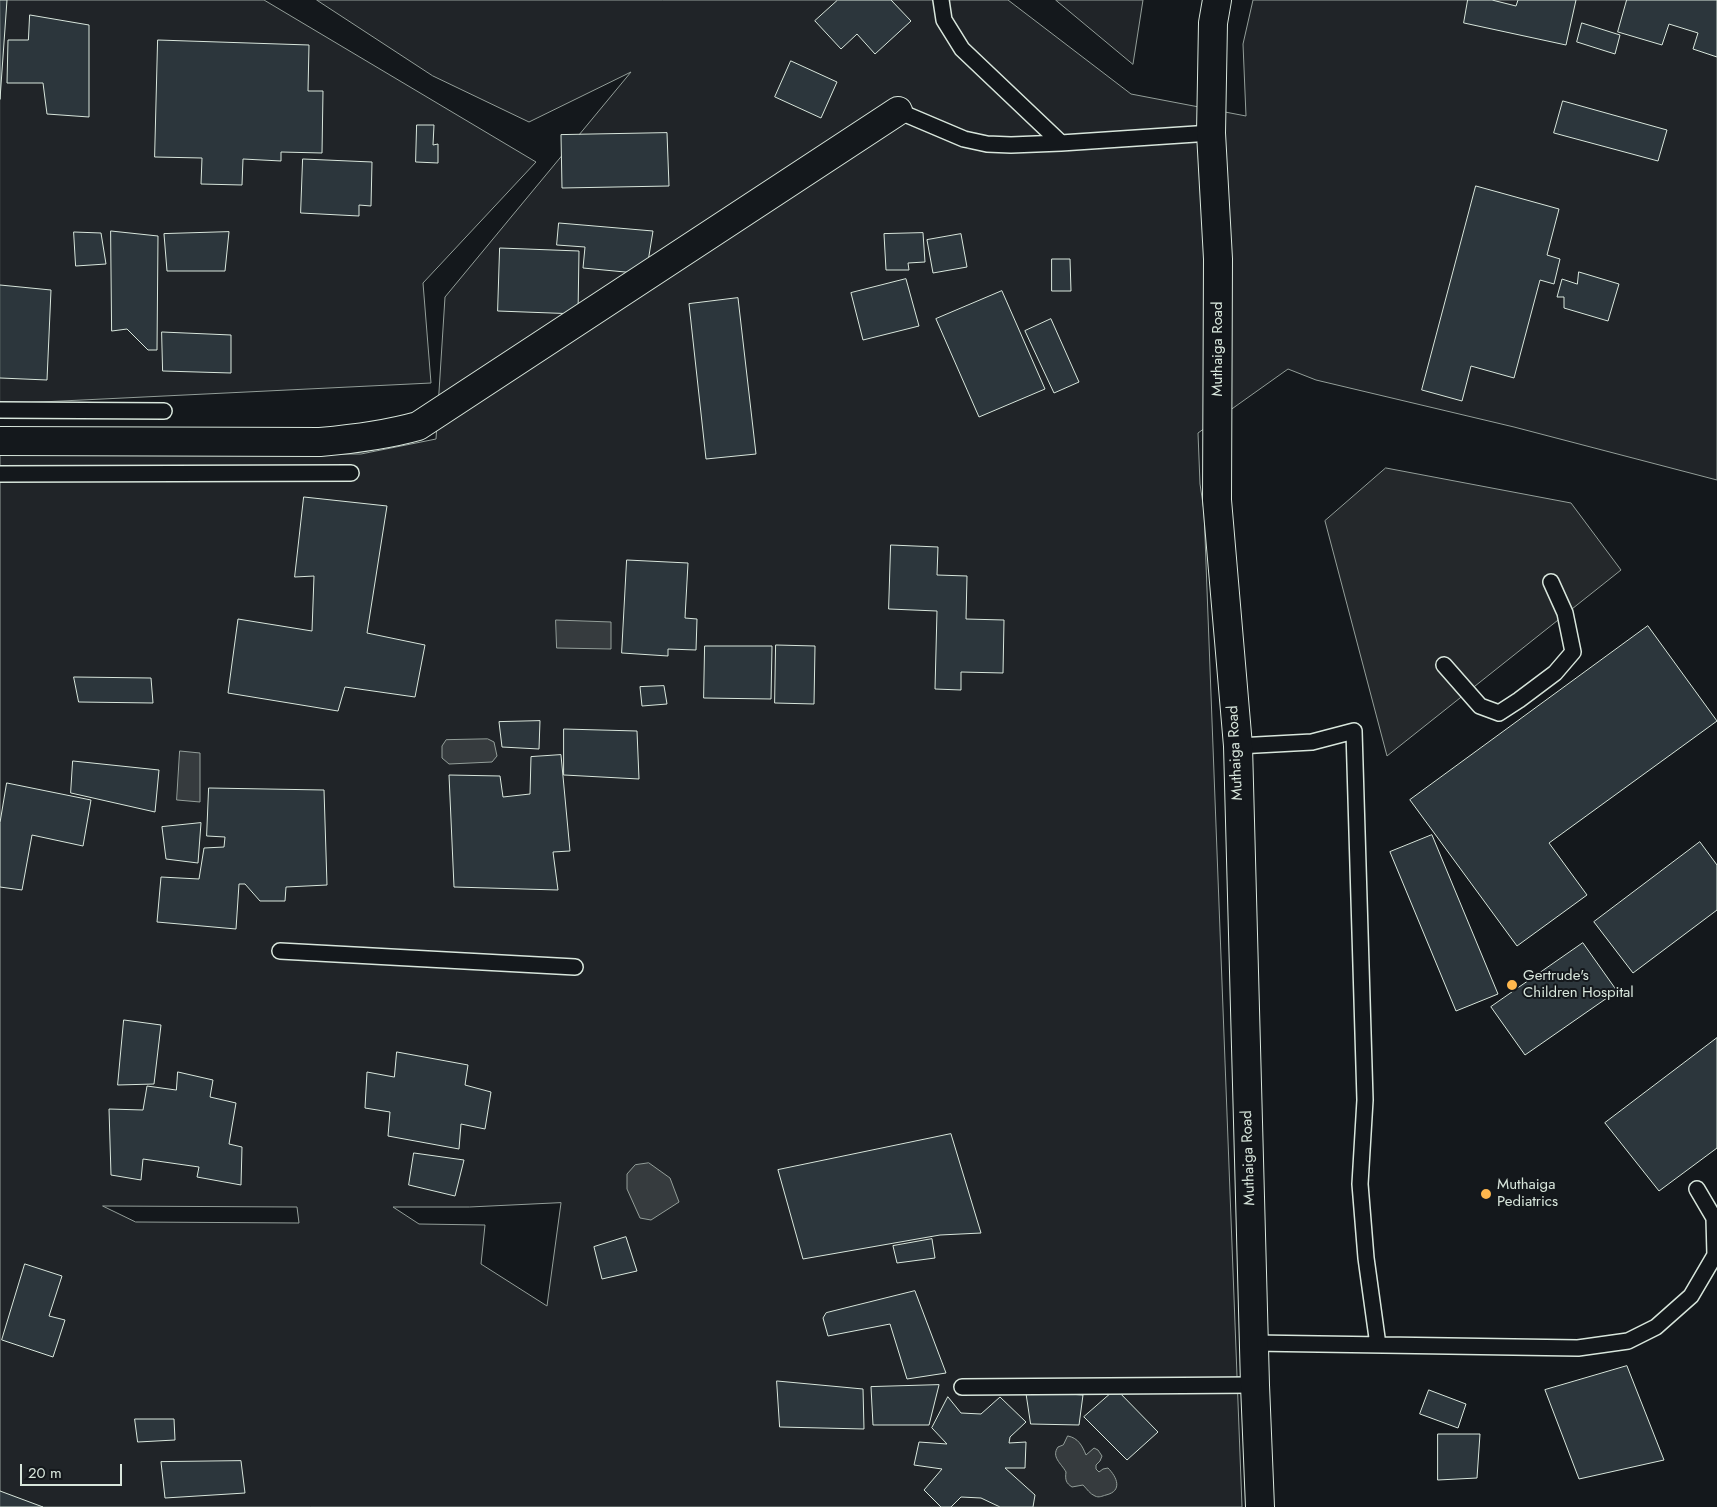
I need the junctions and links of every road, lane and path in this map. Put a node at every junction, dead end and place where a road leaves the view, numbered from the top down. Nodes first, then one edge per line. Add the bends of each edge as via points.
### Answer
1 (941, 0) edge
2 (1218, 0) edge
3 (898, 111) joint
4 (1212, 133) junction
5 (1061, 143) junction
6 (0, 410) edge
7 (164, 412) dead end
8 (0, 441) edge
9 (351, 473) dead end
10 (0, 474) edge
11 (1551, 582) dead end
12 (1444, 665) dead end
13 (1238, 746) junction
14 (280, 951) dead end
15 (575, 967) dead end
16 (1697, 1189) dead end
17 (1254, 1344) junction
18 (1378, 1345) junction
19 (1255, 1385) junction
20 (962, 1387) dead end
21 (1260, 1507) edge

1 - 5 lane via 944,20 962,49
2 - 4 main road, Muthaiga Road via 1213,23
3 - 5 lane via 964,139 987,144
3 - 8 main road via 418,426 381,435 320,442
4 - 5 lane
4 - 13 main road, Muthaiga Road via 1218,259 1217,500
6 - 7 lane
9 - 10 lane
11 - 12 lane via 1565,613 1573,652 1555,673 1499,712 1480,706
13 - 17 main road, Muthaiga Road
13 - 18 lane via 1312,742 1354,731 1365,1100 1360,1184
14 - 15 lane
16 - 18 lane via 1714,1218 1715,1255 1691,1296 1656,1326 1628,1341 1578,1348
17 - 18 lane
17 - 19 main road, Muthaiga Road
19 - 20 lane
19 - 21 main road, Muthaiga Road

